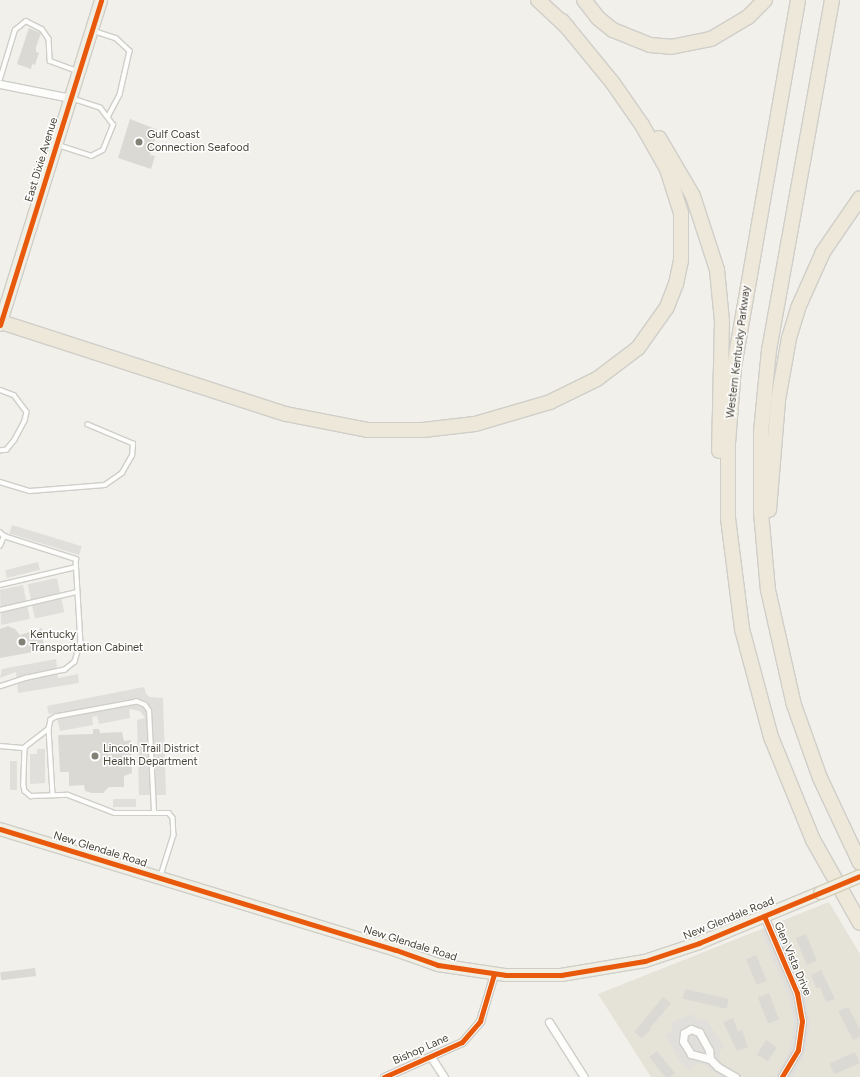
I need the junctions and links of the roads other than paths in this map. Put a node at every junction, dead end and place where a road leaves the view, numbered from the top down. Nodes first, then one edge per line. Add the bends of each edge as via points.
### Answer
1 (101, 0) edge
2 (538, 0) edge
3 (584, 0) edge
4 (765, 0) edge
5 (798, 0) edge
6 (832, 0) edge
7 (562, 22) junction
8 (92, 30) junction
9 (79, 72) junction
10 (0, 79) edge
11 (0, 84) edge
12 (71, 98) junction
13 (108, 116) junction
14 (57, 144) junction
15 (860, 198) edge
16 (0, 324) edge
17 (0, 390) edge
18 (88, 425) dead end
19 (0, 451) edge
20 (0, 482) edge
21 (0, 532) edge
22 (4, 536) junction
23 (0, 546) edge
24 (76, 567) junction
25 (0, 585) edge
26 (77, 592) junction
27 (0, 610) edge
28 (774, 622) junction
29 (0, 687) edge
30 (759, 701) junction
31 (49, 729) junction
32 (0, 746) edge
33 (25, 748) junction
34 (53, 795) junction
35 (154, 812) junction
36 (0, 829) edge
37 (860, 863) edge
38 (860, 876) edge
39 (160, 879) junction
40 (764, 916) junction
41 (860, 923) edge
42 (494, 974) junction
43 (549, 1022) dead end
44 (431, 1058) junction
45 (710, 1059) junction
46 (384, 1077) edge
47 (444, 1077) edge
48 (584, 1077) edge
49 (735, 1077) edge
50 (782, 1077) edge

1 - 8 main road, East Dixie Avenue
2 - 7 highway
3 - 4 highway via 598,18 613,30 650,45 671,47 698,44 731,30
5 - 30 highway, Western Kentucky Parkway via 740,328 728,443 731,555 742,629
6 - 28 highway via 775,309 764,391 761,512 763,552
7 - 16 highway via 612,82 642,126 667,169 681,213 681,260 676,284 667,307 638,348 597,379 550,402 475,424 423,430 368,430 286,414
7 - 30 highway via 601,62 667,150 693,196 711,245 718,276 722,322 719,442 723,539 737,623
8 - 9 main road, East Dixie Avenue
8 - 13 lane via 116,38 130,51 120,95
9 - 10 lane via 50,61 49,39 42,29 26,21 15,30 4,57
9 - 12 main road, East Dixie Avenue
11 - 12 street
12 - 13 lane via 100,108
12 - 14 main road, East Dixie Avenue
13 - 14 lane via 113,125 103,150 91,156
14 - 16 main road, East Dixie Avenue
15 - 28 highway via 827,245 809,280 789,338 778,400 770,494 769,558
17 - 19 lane via 14,395 27,412 15,440 7,450
18 - 20 lane via 133,444 132,456 122,473 105,485 30,491
21 - 22 lane
22 - 23 lane
22 - 24 lane via 76,559
24 - 25 lane
24 - 26 lane
26 - 27 lane
26 - 29 lane via 81,642 75,662 65,670
28 - 37 highway via 783,667 806,742 835,813
30 - 41 highway, Western Kentucky Parkway via 798,806 817,847
31 - 33 lane
31 - 34 lane
31 - 35 lane via 51,720 56,717 137,702 145,705 150,711
32 - 33 lane
33 - 34 lane via 25,791 31,796
34 - 35 lane via 68,795 114,813
35 - 39 lane via 169,813 173,818 174,835
36 - 39 main road, New Glendale Road
38 - 40 main road, New Glendale Road, bridge
39 - 42 main road, New Glendale Road via 438,965
40 - 42 main road, New Glendale Road via 672,953 617,968 561,975
40 - 50 street, Glen Vista Drive via 797,993 802,1022 798,1050
42 - 44 street, Bishop Lane via 485,1010 473,1031 462,1042
43 - 48 street
44 - 46 street, Bishop Lane
44 - 47 street
45 - 45 street via 709,1050 699,1032 691,1029 684,1033 682,1041 691,1054
45 - 49 street

